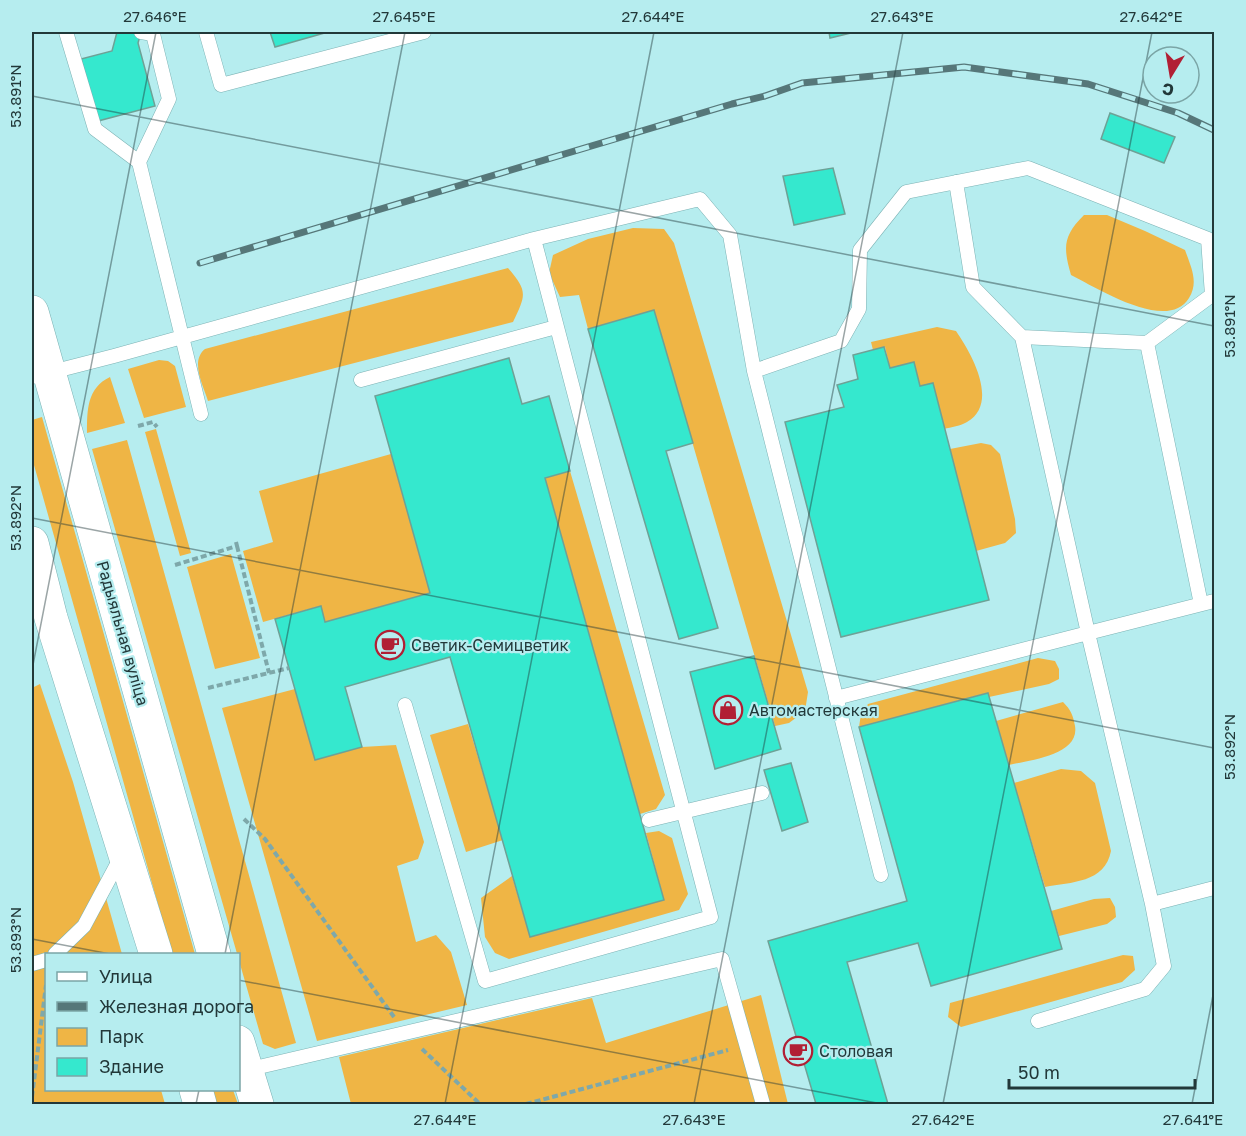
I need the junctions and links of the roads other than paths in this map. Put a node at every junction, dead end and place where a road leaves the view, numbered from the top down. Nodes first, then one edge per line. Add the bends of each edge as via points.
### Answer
1 (66, 32) edge
2 (141, 32) edge
3 (206, 32) edge
4 (424, 32) edge
5 (139, 162) junction
6 (956, 182) junction
7 (534, 239) junction
8 (32, 312) edge
9 (556, 327) junction
10 (182, 336) junction
11 (1022, 337) junction
12 (1147, 343) junction
13 (754, 371) junction
14 (41, 375) edge
15 (361, 380) dead end
16 (201, 414) dead end
17 (32, 543) edge
18 (1208, 603) edge
19 (1088, 633) junction
20 (836, 698) junction
21 (405, 705) dead end
22 (762, 793) dead end
23 (684, 813) junction
24 (650, 820) dead end
25 (124, 850) junction
26 (881, 875) dead end
27 (1215, 888) edge
28 (1152, 904) junction
29 (56, 953) edge
30 (156, 953) edge
31 (214, 953) edge
32 (1038, 1021) dead end
33 (242, 1056) edge
34 (257, 1104) edge
35 (764, 1104) edge

1 - 5 lane via 95,129
2 - 5 lane via 153,34 169,99
3 - 4 lane via 221,85
5 - 10 lane
6 - 11 lane via 973,286
6 - 12 lane via 1028,168 1208,239 1212,295
6 - 13 lane via 906,192 860,250 859,309 841,340
7 - 9 lane
7 - 10 lane
7 - 13 lane via 700,199 730,235
8 - 14 main road, Радыяльная вуліца
9 - 15 lane
9 - 23 lane
10 - 14 lane
10 - 16 lane
11 - 12 lane
11 - 19 lane
12 - 18 lane
13 - 20 lane
14 - 31 main road, Радыяльная вуліца
17 - 25 main road via 51,618
18 - 19 lane
19 - 20 lane
19 - 28 lane
20 - 26 lane
21 - 23 lane via 485,981 711,917
22 - 23 lane
23 - 24 lane
25 - 29 lane via 84,926
25 - 30 main road
27 - 28 lane
28 - 32 lane via 1164,966 1145,989
33 - 34 main road
33 - 35 lane via 406,1033 722,959

